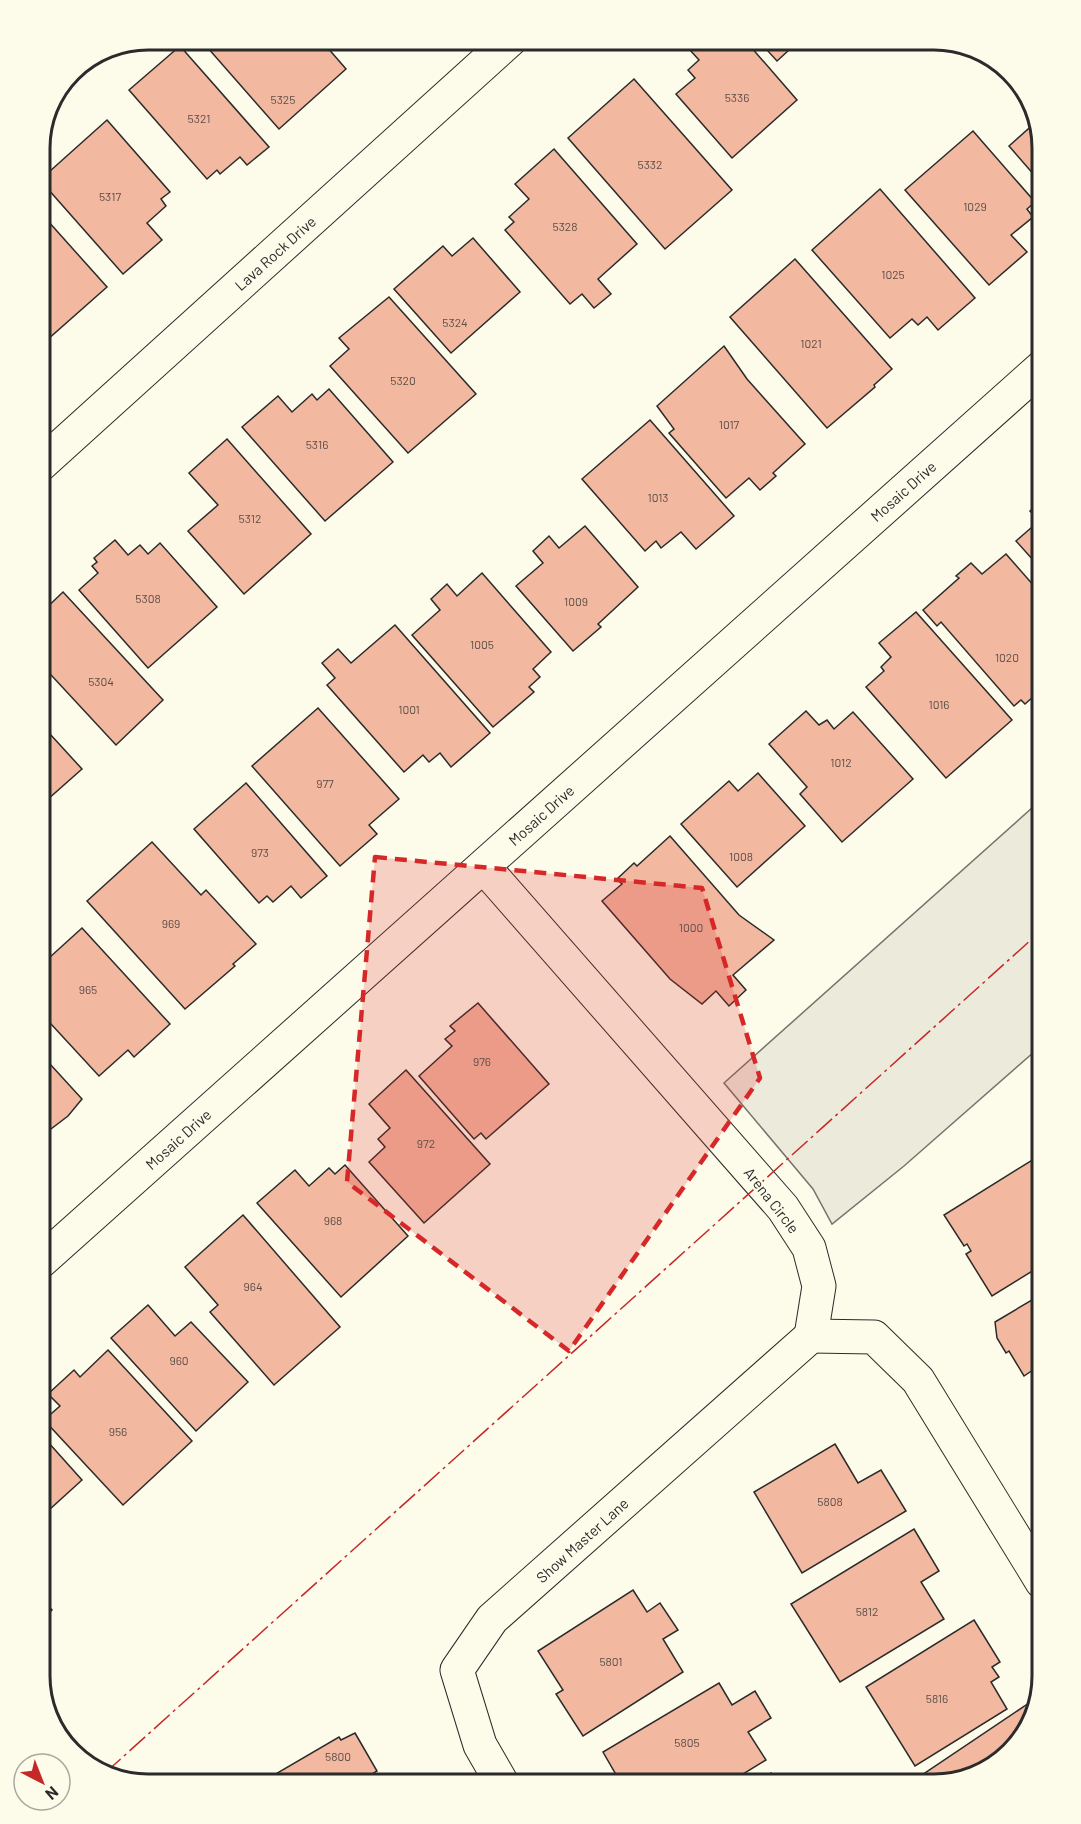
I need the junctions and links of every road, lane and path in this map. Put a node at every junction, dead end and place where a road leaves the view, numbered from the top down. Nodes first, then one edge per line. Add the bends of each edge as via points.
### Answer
1 (499, 50) edge
2 (1032, 376) edge
3 (50, 456) edge
4 (484, 867) junction
5 (50, 1253) edge
6 (811, 1336) junction
7 (1032, 1566) edge
8 (497, 1774) edge

1 - 3 street, Lava Rock Drive
2 - 4 street, Mosaic Drive
4 - 5 street, Mosaic Drive
4 - 6 street, Arena Circle via 783,1208 809,1248 819,1286
6 - 7 street via 874,1337 918,1380
6 - 8 street, Show Master Lane via 492,1619 457,1670 480,1745

